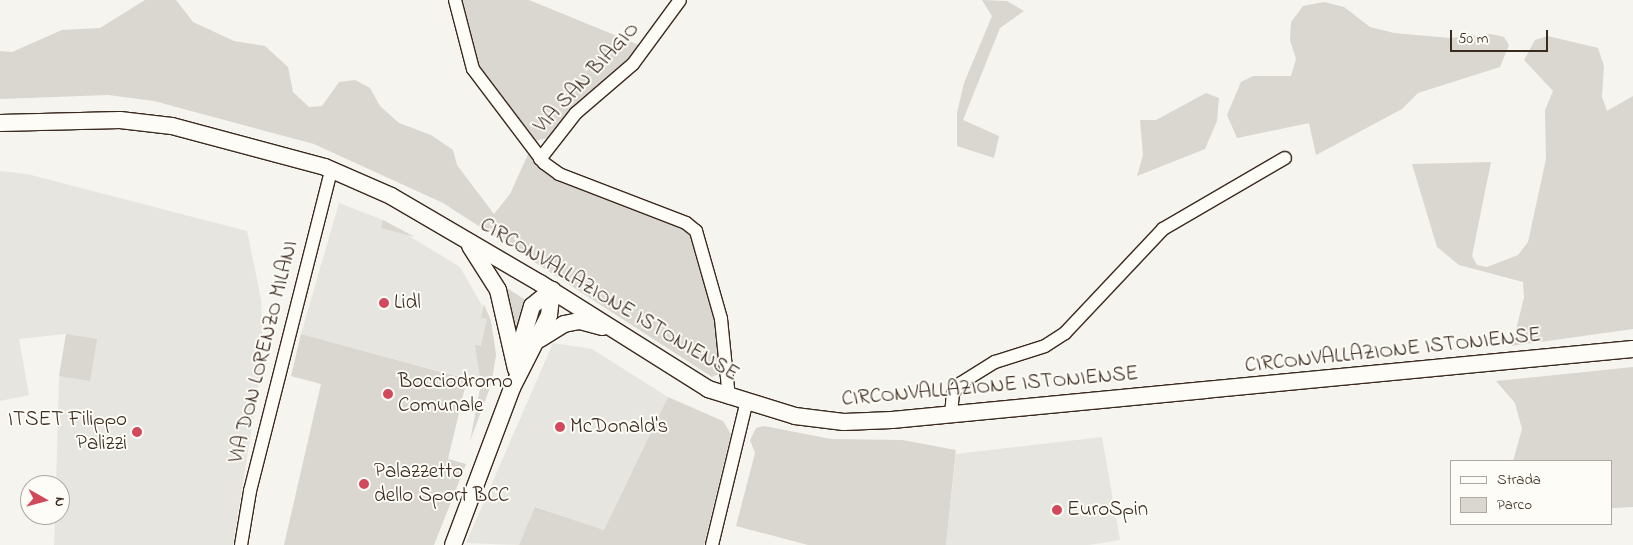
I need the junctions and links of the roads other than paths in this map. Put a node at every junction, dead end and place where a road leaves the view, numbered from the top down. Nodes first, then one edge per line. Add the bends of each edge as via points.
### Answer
1 (455, 0) edge
2 (680, 0) edge
3 (0, 123) edge
4 (1285, 158) dead end
5 (540, 159) junction
6 (331, 170) junction
7 (461, 237) junction
8 (552, 290) junction
9 (625, 337) junction
10 (540, 339) junction
11 (1633, 349) edge
12 (516, 369) junction
13 (512, 388) junction
14 (729, 398) junction
15 (746, 404) junction
16 (951, 415) junction
17 (241, 545) edge
18 (453, 545) edge
19 (712, 545) edge

1 - 5 street, VIA SAN BIAGIO via 473,69
2 - 5 street, VIA SAN BIAGIO via 633,64 576,113
3 - 6 main road, CIRCONVALLAZIONE ISTONIENSE via 120,120 172,126 242,141
4 - 16 street via 1163,229 1065,333 1045,346 994,362 961,383 953,393
5 - 14 street, VIA SAN BIAGIO via 559,174 686,223 696,231 721,319
6 - 7 main road, CIRCONVALLAZIONE ISTONIENSE via 391,196
6 - 17 street, VIA DON LORENZO MILANI via 250,491
7 - 8 main road, CIRCONVALLAZIONE ISTONIENSE
7 - 12 main road via 478,254 498,290
8 - 9 main road, CIRCONVALLAZIONE ISTONIENSE
8 - 10 main road
8 - 12 main road via 532,306 525,320
9 - 10 main road via 580,321 564,324
9 - 14 main road, CIRCONVALLAZIONE ISTONIENSE
10 - 13 main road
11 - 16 main road, CIRCONVALLAZIONE ISTONIENSE
12 - 13 main road
13 - 18 main road
14 - 15 main road, CIRCONVALLAZIONE ISTONIENSE
15 - 16 main road, CIRCONVALLAZIONE ISTONIENSE via 844,422
15 - 19 street

